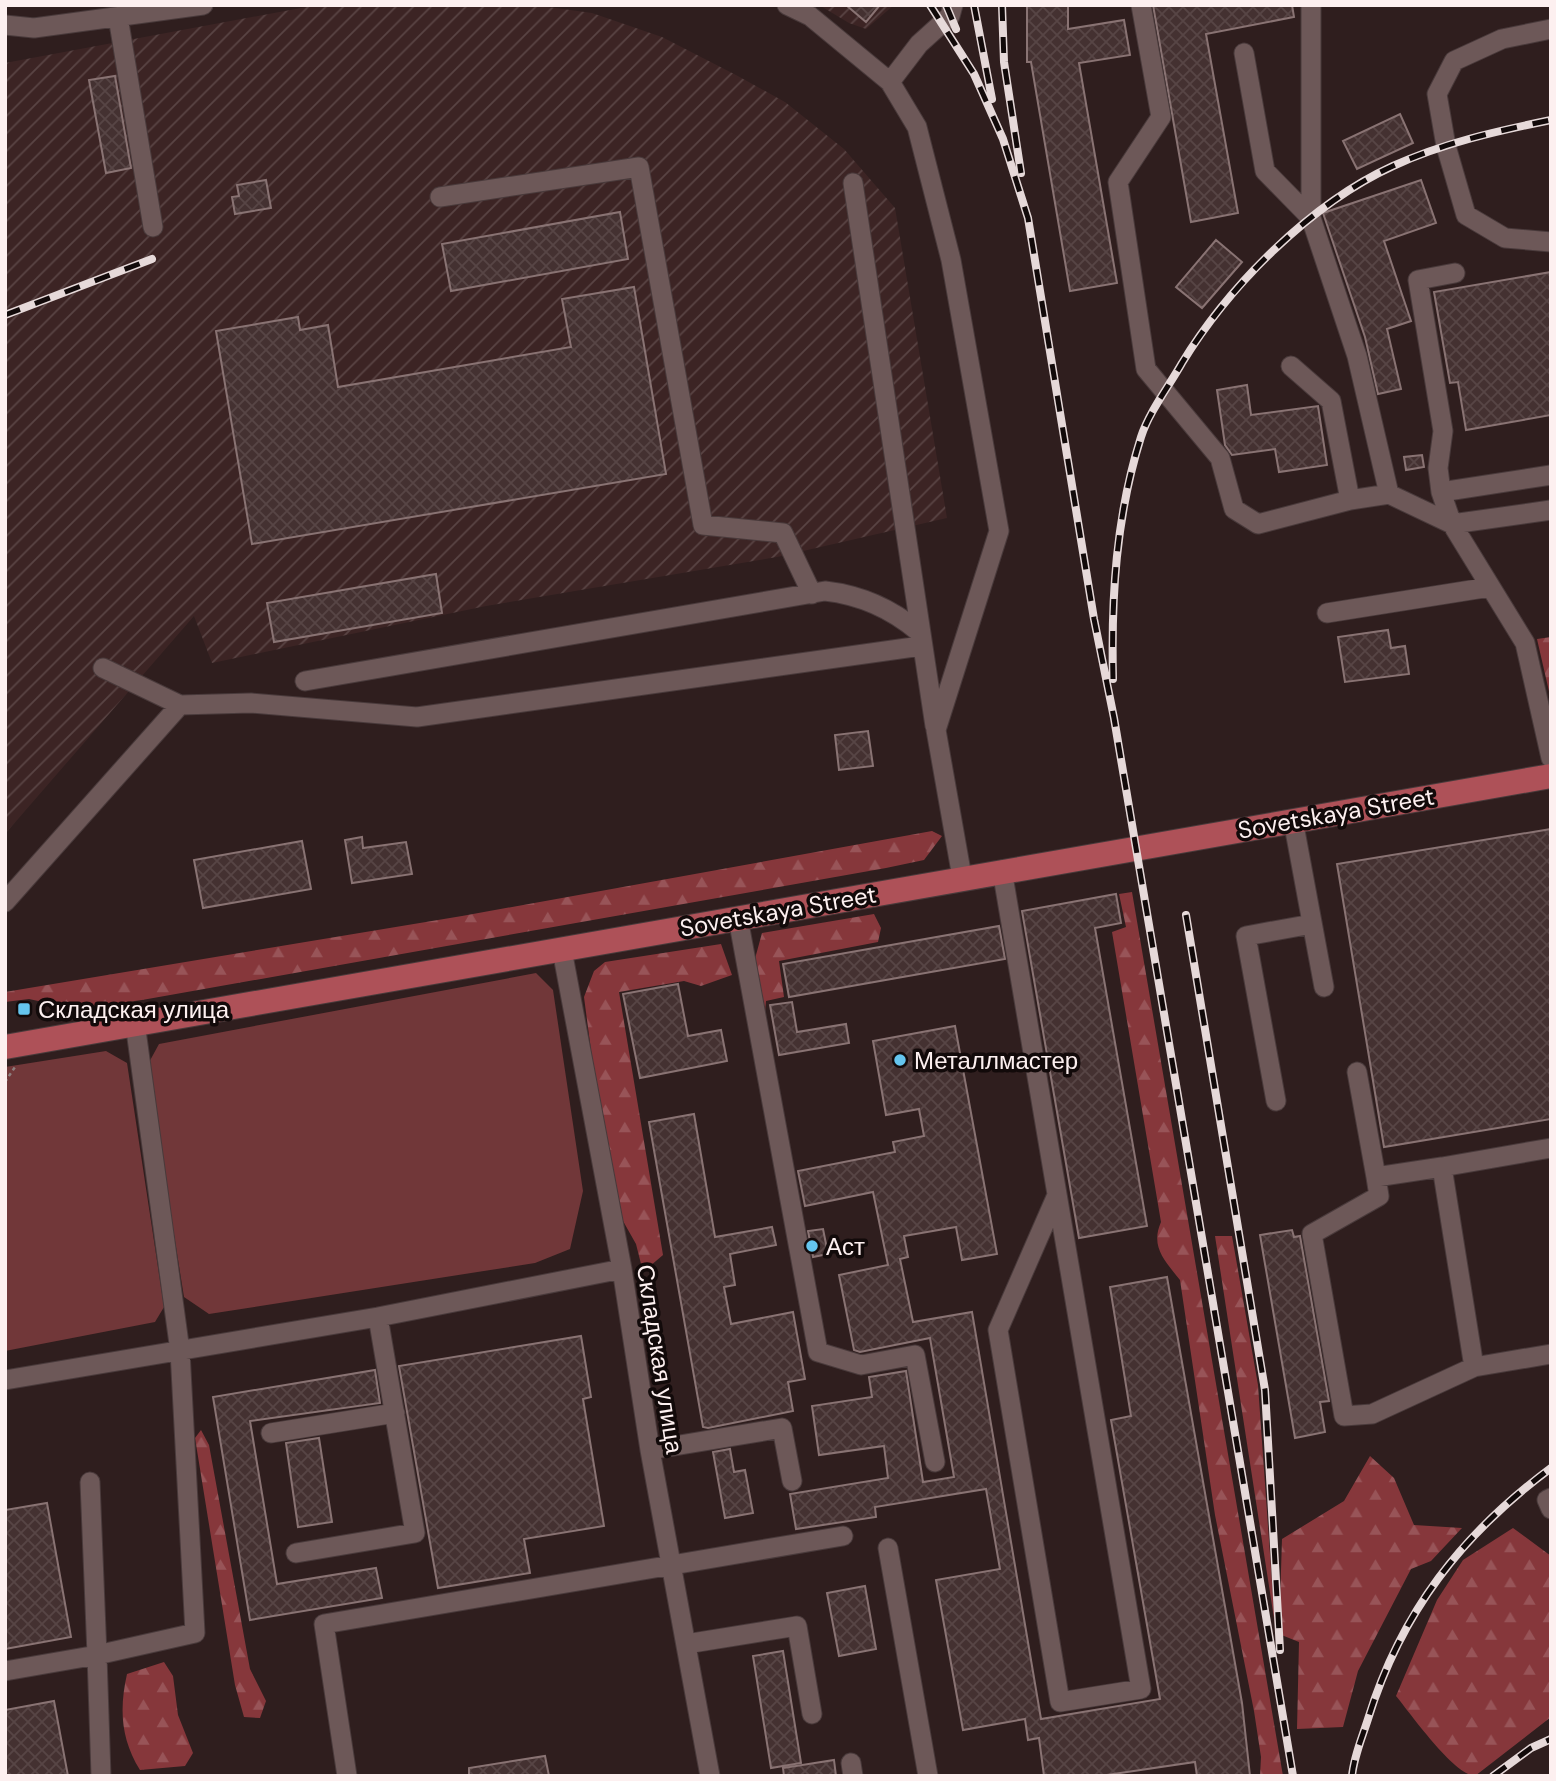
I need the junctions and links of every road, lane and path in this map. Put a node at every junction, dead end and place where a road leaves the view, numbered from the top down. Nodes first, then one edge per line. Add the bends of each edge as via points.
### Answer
1 (203, 5) edge
2 (787, 5) edge
3 (953, 5) edge
4 (1141, 5) edge
5 (1311, 5) edge
6 (118, 17) junction
7 (5, 25) edge
8 (1551, 29) edge
9 (1244, 53) dead end
10 (890, 82) junction
11 (853, 183) dead end
12 (440, 197) dead end
13 (1311, 218) junction
14 (153, 227) dead end
15 (1551, 242) edge
16 (1455, 274) dead end
17 (1291, 366) dead end
18 (1551, 475) edge
19 (1441, 492) junction
20 (1390, 494) junction
21 (1350, 500) junction
22 (1551, 510) edge
23 (1452, 524) junction
24 (1490, 587) junction
25 (812, 594) junction
26 (1327, 613) dead end
27 (920, 639) junction
28 (103, 667) dead end
29 (305, 681) dead end
30 (180, 705) junction
31 (936, 730) junction
32 (1551, 758) edge
33 (1551, 776) edge
34 (1293, 820) junction
35 (1002, 870) junction
36 (962, 877) junction
37 (5, 902) edge
38 (738, 918) junction
39 (1312, 924) junction
40 (562, 950) junction
41 (1324, 986) dead end
42 (135, 1023) junction
43 (12, 1054) edge
44 (1357, 1072) dead end
45 (5, 1082) edge
46 (1276, 1101) dead end
47 (1551, 1148) edge
48 (1442, 1167) junction
49 (1376, 1177) junction
50 (1057, 1195) junction
51 (622, 1269) junction
52 (378, 1317) junction
53 (180, 1351) junction
54 (1551, 1354) edge
55 (1474, 1367) junction
56 (5, 1380) edge
57 (394, 1413) junction
58 (271, 1433) dead end
59 (650, 1450) junction
60 (935, 1462) dead end
61 (792, 1481) dead end
62 (90, 1482) dead end
63 (1551, 1498) edge
64 (1551, 1509) edge
65 (843, 1536) dead end
66 (888, 1548) dead end
67 (296, 1553) dead end
68 (671, 1566) junction
69 (686, 1644) junction
70 (97, 1655) junction
71 (5, 1671) edge
72 (811, 1714) dead end
73 (102, 1776) edge
74 (347, 1776) edge
75 (710, 1776) edge
76 (928, 1776) edge

1 - 6 street
2 - 10 street via 810,16
3 - 10 street via 950,16 919,44
4 - 21 street via 1161,117 1118,182 1146,369 1220,458 1234,509 1258,524
5 - 13 street
6 - 7 street via 34,28
6 - 14 street
8 - 15 street via 1502,39 1454,61 1437,94 1466,215 1505,238
9 - 13 street via 1265,171
10 - 31 street via 917,127 951,260 999,531
11 - 27 street
12 - 25 street via 639,167 703,525 783,533
13 - 20 street via 1357,356
16 - 19 street via 1418,280 1443,431 1438,468
17 - 21 street via 1331,401
18 - 19 street
19 - 23 street
20 - 21 street
20 - 23 street
22 - 23 street
23 - 24 street
24 - 26 street
24 - 32 street via 1525,643
25 - 27 street via 847,594 879,605
25 - 29 street
27 - 30 street via 417,718 251,703
27 - 31 street
28 - 30 street
30 - 37 street
31 - 36 street
33 - 34 main road, Sovetskaya Street
34 - 35 main road, Sovetskaya Street
34 - 39 street
35 - 36 main road, Sovetskaya Street
35 - 50 street
36 - 38 main road, Sovetskaya Street
38 - 40 main road, Sovetskaya Street
38 - 60 street via 818,1352 861,1365 915,1355
39 - 41 street
39 - 46 street via 1246,936
40 - 42 main road, Sovetskaya Street
40 - 51 street, Складская улица
42 - 43 main road, Sovetskaya Street
42 - 53 street
43 - 45 path
44 - 49 street
47 - 48 street
48 - 49 street
48 - 55 street
49 - 55 street via 1379,1196 1312,1234 1344,1416 1372,1414
50 - 50 street via 1141,1689 1060,1702 998,1330
51 - 52 street
51 - 59 street, Складская улица
52 - 53 street
52 - 57 street
53 - 56 street
53 - 70 street via 195,1633
54 - 55 street
57 - 58 street
57 - 67 street via 415,1533
59 - 61 street via 782,1428
59 - 68 street, Складская улица
62 - 70 street
63 - 64 street via 1547,1500
65 - 68 street
66 - 76 street
68 - 69 street, Складская улица
68 - 74 street via 324,1624
69 - 72 street via 797,1626
69 - 75 street, Складская улица
70 - 71 street
70 - 73 street

